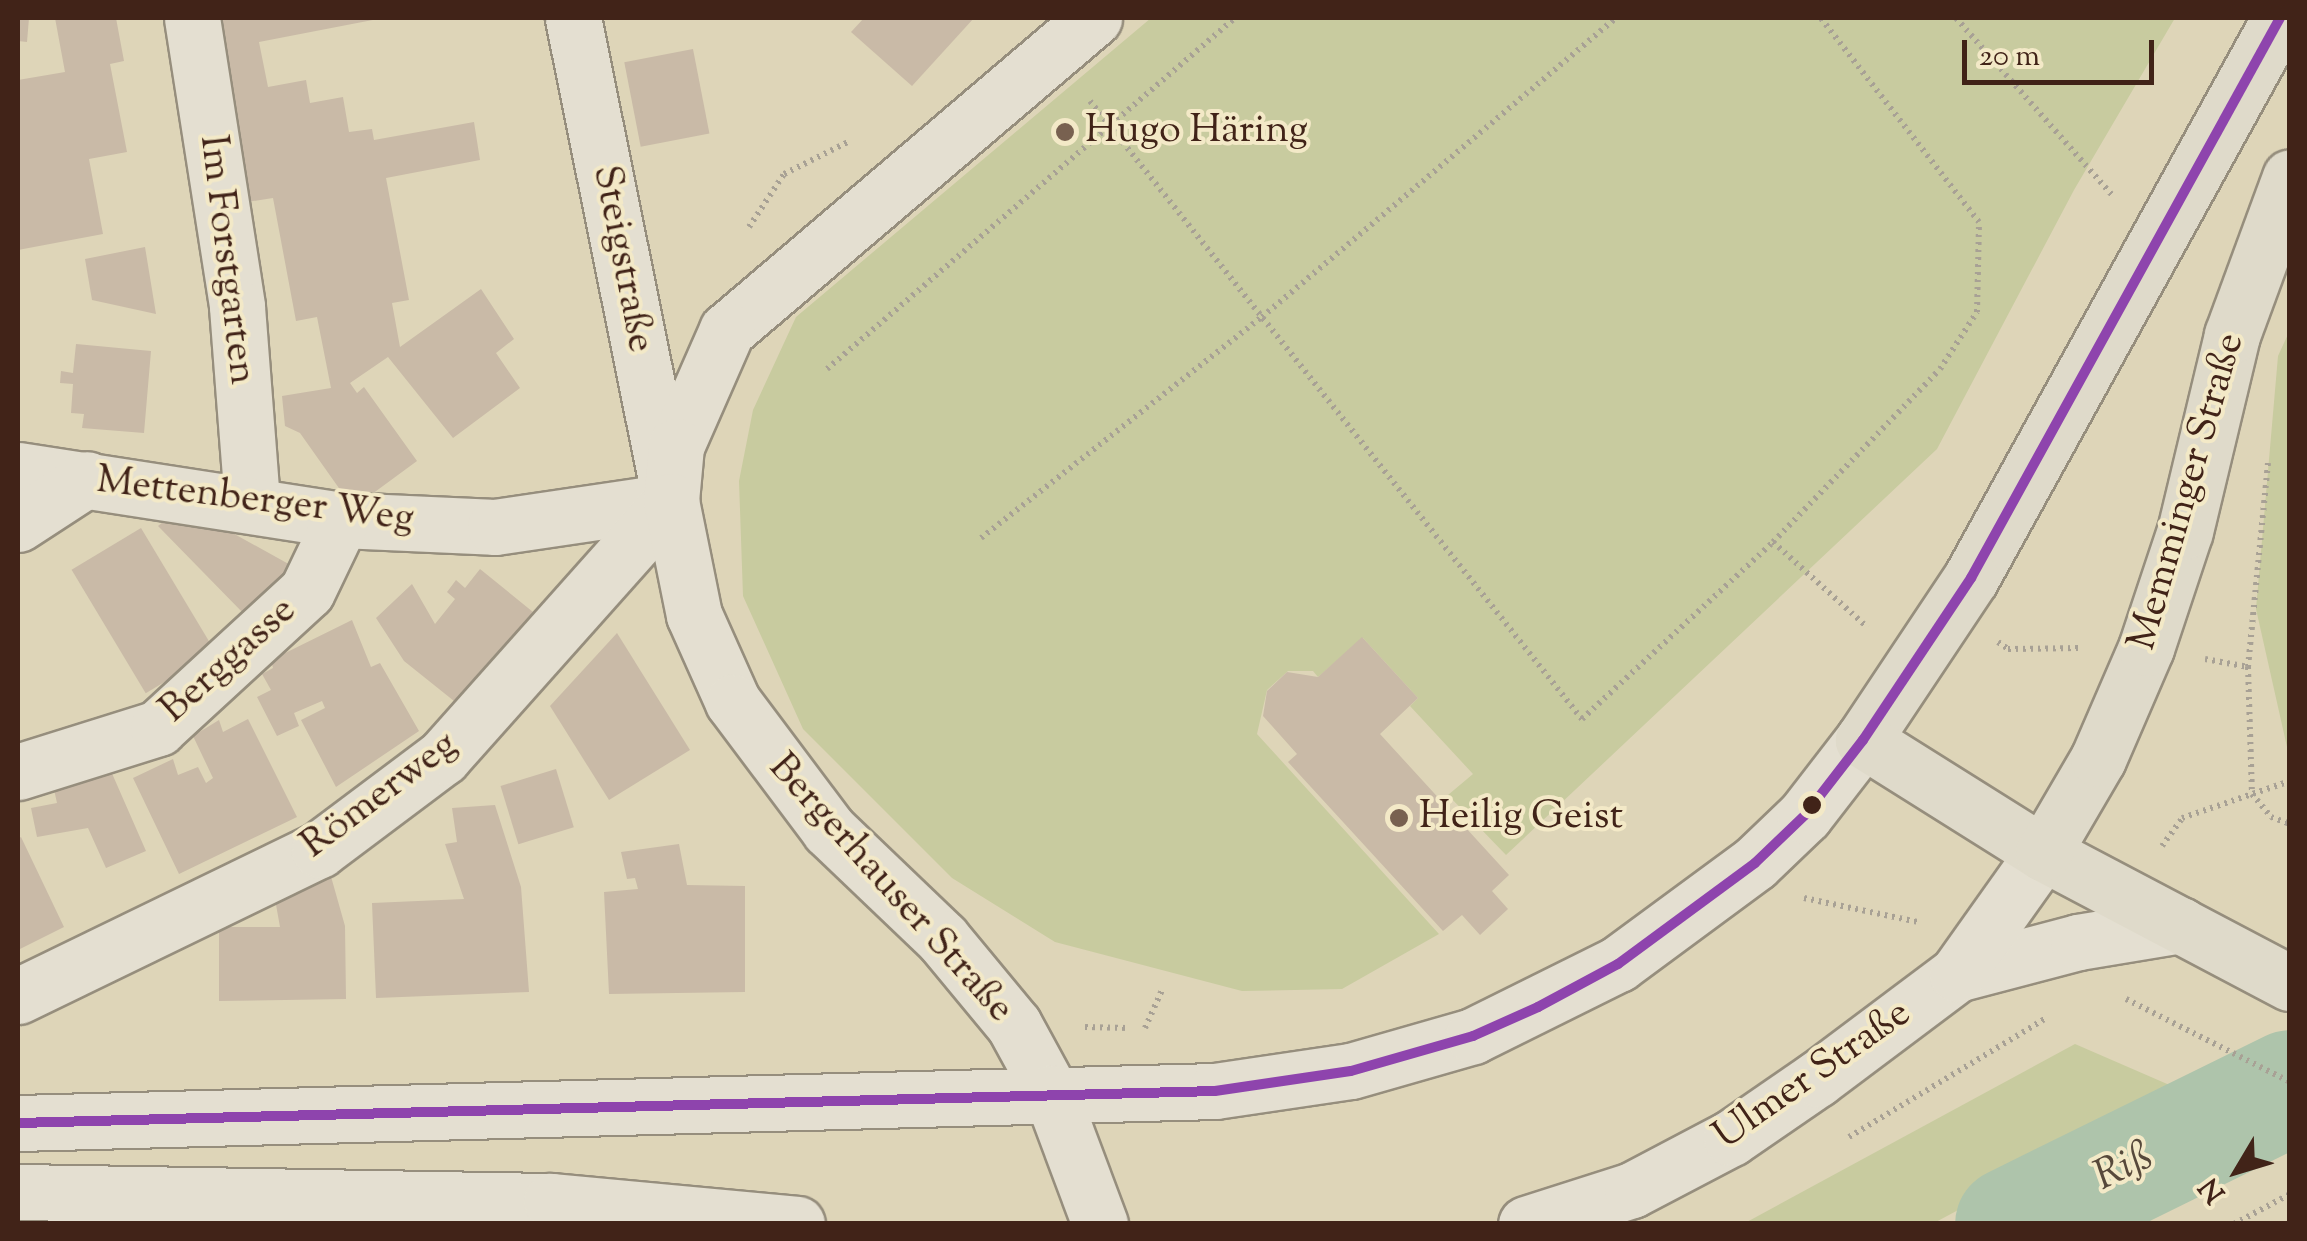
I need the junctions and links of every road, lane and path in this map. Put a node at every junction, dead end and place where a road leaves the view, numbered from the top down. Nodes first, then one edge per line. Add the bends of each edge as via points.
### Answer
1 (192, 18) edge
2 (572, 18) edge
3 (1094, 18) edge
4 (1235, 18) edge
5 (1616, 18) edge
6 (1821, 18) edge
7 (1956, 18) edge
8 (2280, 18) edge
9 (1107, 124) junction
10 (2290, 177) edge
11 (2112, 195) dead end
12 (1262, 317) junction
13 (827, 368) dead end
14 (2271, 446) dead end
15 (18, 470) edge
16 (87, 478) junction
17 (670, 500) junction
18 (252, 503) junction
19 (341, 520) junction
20 (18, 524) edge
21 (981, 538) dead end
22 (1773, 542) junction
23 (1952, 611) junction
24 (1868, 629) dead end
25 (2146, 648) junction
26 (2248, 668) junction
27 (1863, 740) junction
28 (18, 772) edge
29 (2290, 781) edge
30 (2252, 794) junction
31 (2290, 824) edge
32 (2043, 853) junction
33 (1755, 863) junction
34 (2181, 926) junction
35 (1957, 974) junction
36 (2286, 981) edge
37 (1162, 990) dead end
38 (2116, 994) dead end
39 (18, 996) edge
40 (2053, 1014) dead end
41 (1014, 1025) junction
42 (2008, 1037) dead end
43 (2290, 1082) edge
44 (1051, 1093) junction
45 (18, 1123) edge
46 (18, 1192) edge
47 (2290, 1194) edge
48 (797, 1224) edge
49 (1100, 1224) edge
50 (1526, 1224) edge
51 (2234, 1224) edge

1 - 18 main road, Im Forstgarten via 237,307
2 - 17 main road, Steigstraße
3 - 17 main road, Bergerhauser Straße via 726,330 676,446
4 - 9 path
5 - 12 path
6 - 22 path via 1978,222 1977,312 1940,369
7 - 11 path
8 - 23 main road
9 - 12 path
9 - 13 path
10 - 25 main road, Memminger Straße via 2232,335 2185,531
12 - 21 path
12 - 22 path via 1582,719
14 - 26 path
15 - 16 main road, Mettenberger Weg
16 - 18 main road, Mettenberger Weg
16 - 20 main road
17 - 19 main road, Mettenberger Weg via 495,526
17 - 39 main road, Römerweg via 443,757 319,850
17 - 41 main road, Bergerhauser Straße via 694,615 742,715 829,830 942,938
18 - 19 main road, Mettenberger Weg
19 - 28 main road, Berggasse via 307,591 158,728
22 - 24 path
23 - 25 path via 2008,649
23 - 27 main road
25 - 26 path
25 - 32 main road, Memminger Straße via 2098,759
26 - 30 path
27 - 32 main road
27 - 33 main road via 1806,815
29 - 30 path
30 - 31 path via 2271,817
32 - 34 main road
32 - 35 main road, Ulmer Straße
33 - 35 path via 1782,894 1915,919
33 - 44 main road via 1618,964 1473,1036 1352,1071 1215,1090
34 - 35 main road via 2078,942
34 - 36 main road
35 - 50 main road, Ulmer Straße via 1731,1138 1632,1190
37 - 41 path via 1148,1028
38 - 43 path
40 - 42 path
41 - 44 main road, Bergerhauser Straße
44 - 45 main road via 602,1112
44 - 49 main road, Bergerhauser Straße
46 - 48 main road via 552,1201
47 - 51 path

